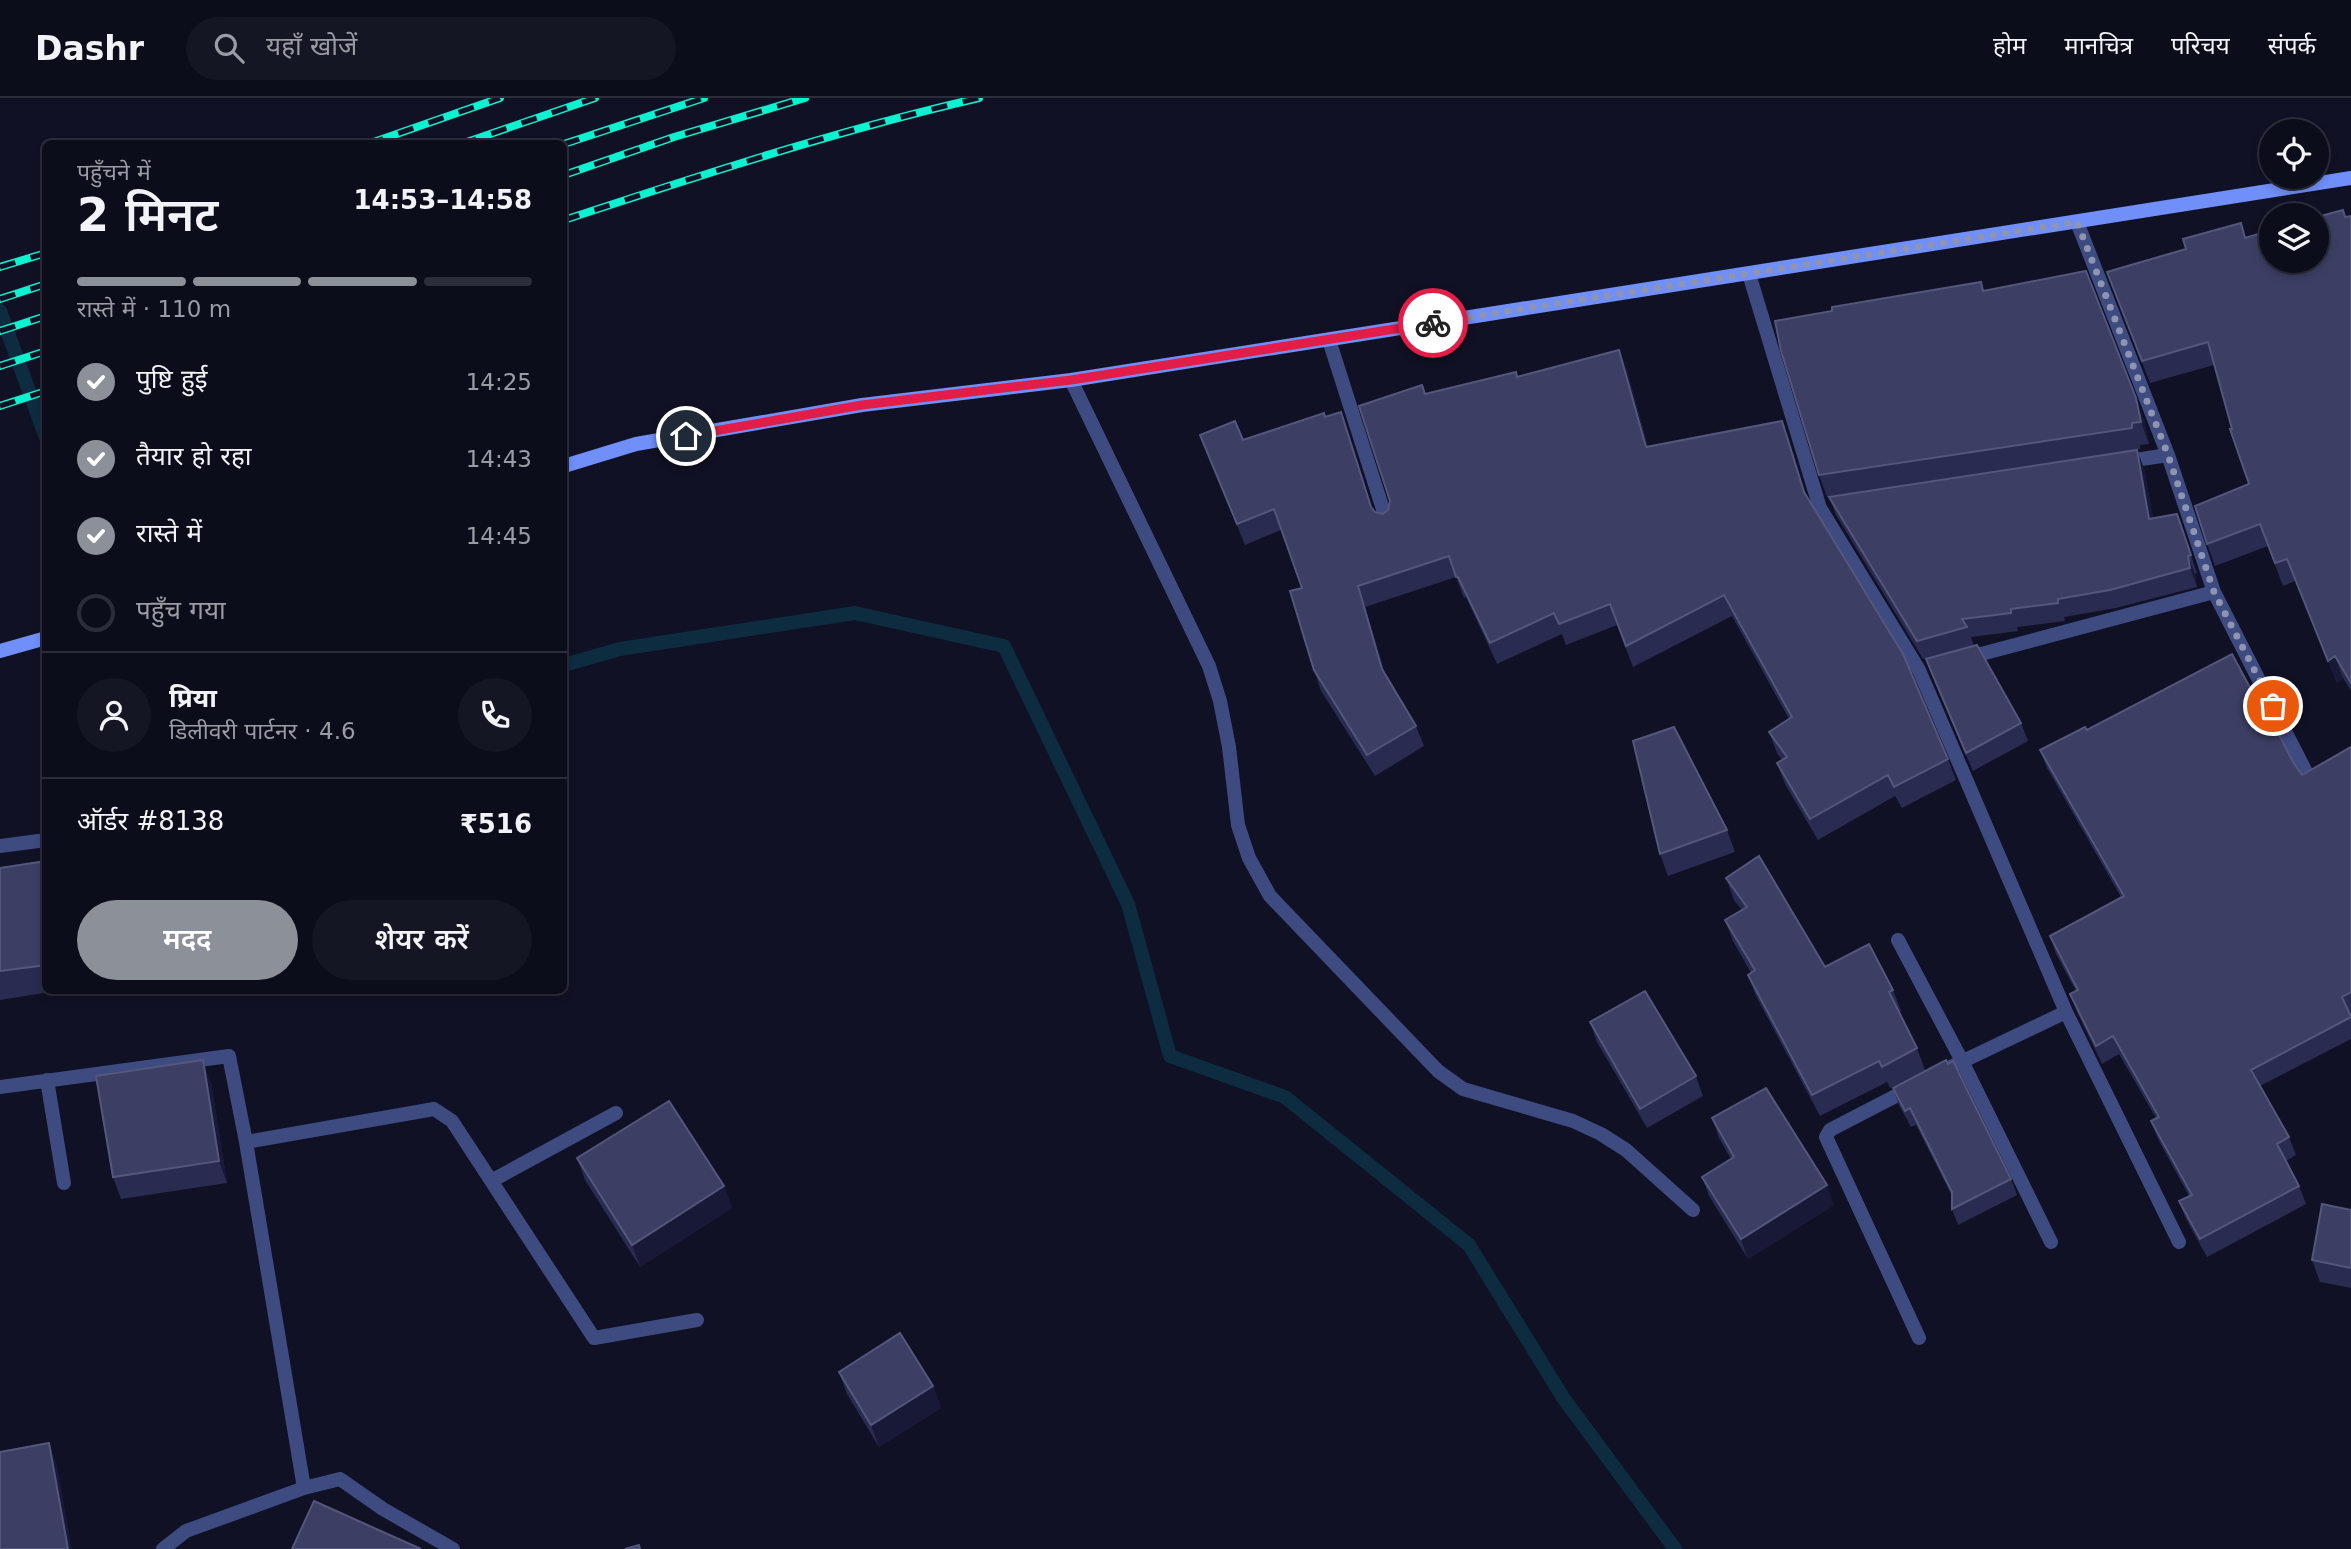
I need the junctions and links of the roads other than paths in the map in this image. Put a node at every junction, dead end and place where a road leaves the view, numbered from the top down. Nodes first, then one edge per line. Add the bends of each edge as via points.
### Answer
1 (2351, 178) edge
2 (2077, 222) junction
3 (1749, 274) junction
4 (1329, 340) junction
5 (1071, 380) junction
6 (2168, 455) junction
7 (567, 465) edge
8 (2101, 465) edge
9 (1388, 525) edge
10 (2214, 592) junction
11 (42, 639) edge
12 (0, 651) edge
13 (1932, 667) junction
14 (2308, 776) edge
15 (42, 841) edge
16 (0, 846) edge
17 (1898, 940) dead end
18 (2066, 1012) junction
19 (1962, 1061) junction
20 (47, 1080) junction
21 (0, 1087) edge
22 (616, 1113) dead end
23 (246, 1142) junction
24 (491, 1181) junction
25 (64, 1183) dead end
26 (1693, 1210) dead end
27 (2051, 1242) dead end
28 (2179, 1242) dead end
29 (697, 1320) dead end
30 (1919, 1338) dead end
31 (304, 1488) junction
32 (163, 1549) edge
33 (453, 1549) edge

1 - 2 street
2 - 3 street
2 - 6 street
3 - 4 street
3 - 13 street via 1826,507
4 - 5 street
4 - 9 street
5 - 7 street via 862,405 636,444
5 - 26 street via 1209,666 1229,747 1238,825 1249,858 1270,896 1438,1071 1462,1089 1573,1121 1601,1135 1626,1150
6 - 8 street
6 - 10 street
10 - 13 street
10 - 14 street
11 - 12 street
13 - 18 street
15 - 16 street
17 - 19 street
18 - 19 street
18 - 28 street
19 - 27 street
19 - 30 street via 1830,1130 1826,1137
20 - 21 street
20 - 23 street via 229,1056
20 - 25 street
22 - 24 street
23 - 24 street via 434,1109 452,1121
23 - 31 street
24 - 29 street via 594,1338
31 - 32 street via 186,1531
31 - 33 street via 340,1479

